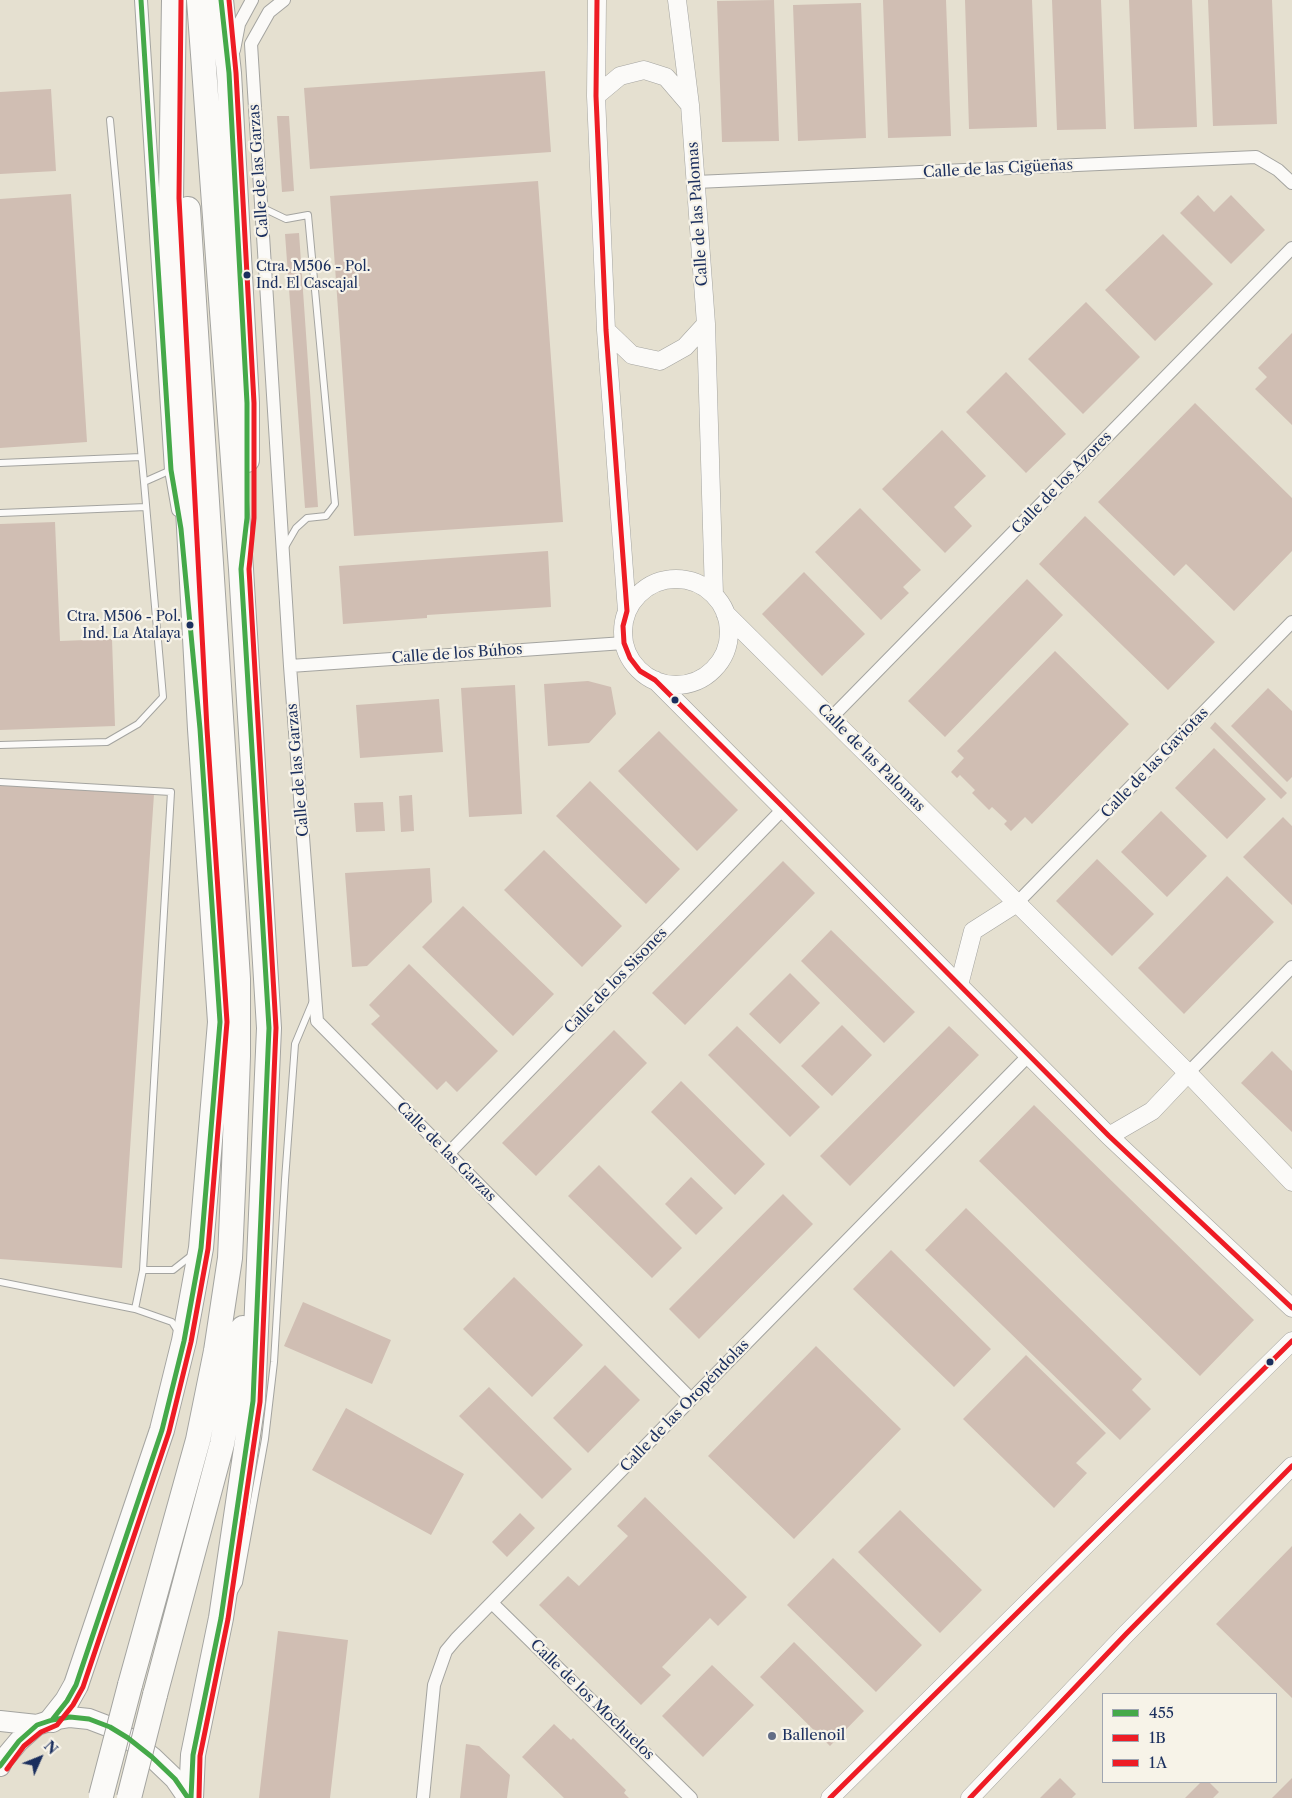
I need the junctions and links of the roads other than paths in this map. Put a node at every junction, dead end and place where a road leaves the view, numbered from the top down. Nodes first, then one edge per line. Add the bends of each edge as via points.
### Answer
1 (141, 0) edge
2 (174, 0) edge
3 (199, 0) edge
4 (221, 0) edge
5 (252, 0) edge
6 (284, 0) edge
7 (597, 0) edge
8 (677, 0) edge
9 (229, 73) junction
10 (596, 96) junction
11 (690, 105) junction
12 (110, 120) dead end
13 (696, 182) junction
14 (1292, 183) edge
15 (261, 207) junction
16 (1292, 248) edge
17 (706, 324) junction
18 (606, 330) junction
19 (141, 457) junction
20 (0, 463) edge
21 (171, 470) junction
22 (144, 482) junction
23 (146, 507) junction
24 (0, 513) edge
25 (283, 551) junction
26 (240, 569) junction
27 (714, 595) junction
28 (627, 611) junction
29 (725, 613) junction
30 (1292, 622) edge
31 (624, 643) junction
32 (290, 666) junction
33 (655, 680) junction
34 (831, 718) junction
35 (200, 729) junction
36 (0, 745) edge
37 (0, 782) edge
38 (784, 808) junction
39 (1018, 903) junction
40 (1292, 967) edge
41 (959, 985) junction
42 (316, 995) junction
43 (1029, 1055) junction
44 (1188, 1073) junction
45 (1109, 1136) junction
46 (448, 1154) junction
47 (1292, 1182) edge
48 (260, 1222) junction
49 (201, 1248) junction
50 (143, 1270) junction
51 (0, 1282) edge
52 (1292, 1308) edge
53 (135, 1310) junction
54 (184, 1341) junction
55 (1292, 1341) edge
56 (691, 1399) junction
57 (1292, 1466) edge
58 (492, 1603) junction
59 (221, 1618) junction
60 (0, 1721) edge
61 (44, 1722) junction
62 (0, 1766) edge
63 (101, 1797) edge
64 (129, 1798) edge
65 (189, 1798) edge
66 (423, 1798) edge
67 (691, 1798) edge
68 (830, 1798) edge
69 (970, 1798) edge

1 - 21 street
2 - 35 highway via 171,198
2 - 63 highway, bridge via 238,979 230,1258 198,1440
3 - 26 highway
4 - 9 highway
5 - 9 street via 239,24
6 - 15 street, Calle de las Garzas via 269,12 251,44
7 - 10 street
8 - 11 street, Calle de las Palomas
9 - 26 highway via 247,403 247,518
10 - 11 street via 620,76 644,70 666,77
10 - 18 street
11 - 13 street, Calle de las Palomas
12 - 19 lane
13 - 14 street, Calle de las Cigüeñas via 1256,157
13 - 17 street, Calle de las Palomas
15 - 25 street, Calle de las Garzas
15 - 25 lane via 286,219 308,215 335,504 326,516 307,518 296,528
16 - 34 street, Calle de los Azores
17 - 18 street via 685,347 660,361 632,355
17 - 27 street, Calle de las Palomas
18 - 28 street
19 - 20 lane
19 - 22 lane
21 - 22 lane
21 - 35 street via 181,528
22 - 23 lane
23 - 24 lane
23 - 36 lane via 163,698 138,724 107,742
25 - 32 street, Calle de las Garzas
26 - 48 highway via 269,1028
27 - 28 street via 700,585 684,580 666,580 636,596
27 - 29 street
28 - 31 street via 623,626
29 - 33 street via 729,630 726,648 706,676 690,683 672,685
29 - 34 street, Calle de las Palomas
30 - 39 street, Calle de las Gaviotas
31 - 32 street, Calle de los Búhos
31 - 33 street via 640,671
32 - 42 street, Calle de las Garzas
33 - 38 street
34 - 39 street, Calle de las Palomas
35 - 49 highway via 220,1022
37 - 50 lane via 171,792
38 - 41 street
38 - 46 street, Calle de los Sisones
39 - 41 street via 973,931
39 - 44 street, Calle de las Palomas
40 - 44 street
41 - 43 street
42 - 46 street, Calle de las Garzas via 317,1021
42 - 59 lane via 295,1044 274,1362 265,1439 239,1583
43 - 45 street
43 - 56 street, Calle de las Oropéndolas
44 - 45 street via 1152,1112
44 - 47 street, Calle de las Palomas
45 - 52 street
46 - 56 street, Calle de las Garzas
48 - 59 highway via 253,1400
48 - 64 highway, bridge via 222,1444
49 - 50 lane via 173,1270
49 - 54 highway
50 - 53 lane
51 - 53 lane
53 - 54 lane via 172,1322
54 - 61 highway via 162,1430 76,1685 67,1701
55 - 68 street
56 - 58 street, Calle de las Oropéndolas
57 - 69 street
58 - 66 street, Calle de las Oropéndolas via 446,1652 434,1685
58 - 67 street, Calle de los Mochuelos
59 - 65 highway via 193,1755
60 - 61 main road
61 - 62 main road via 19,1741
61 - 65 main road via 70,1717 89,1719 110,1727 152,1757

